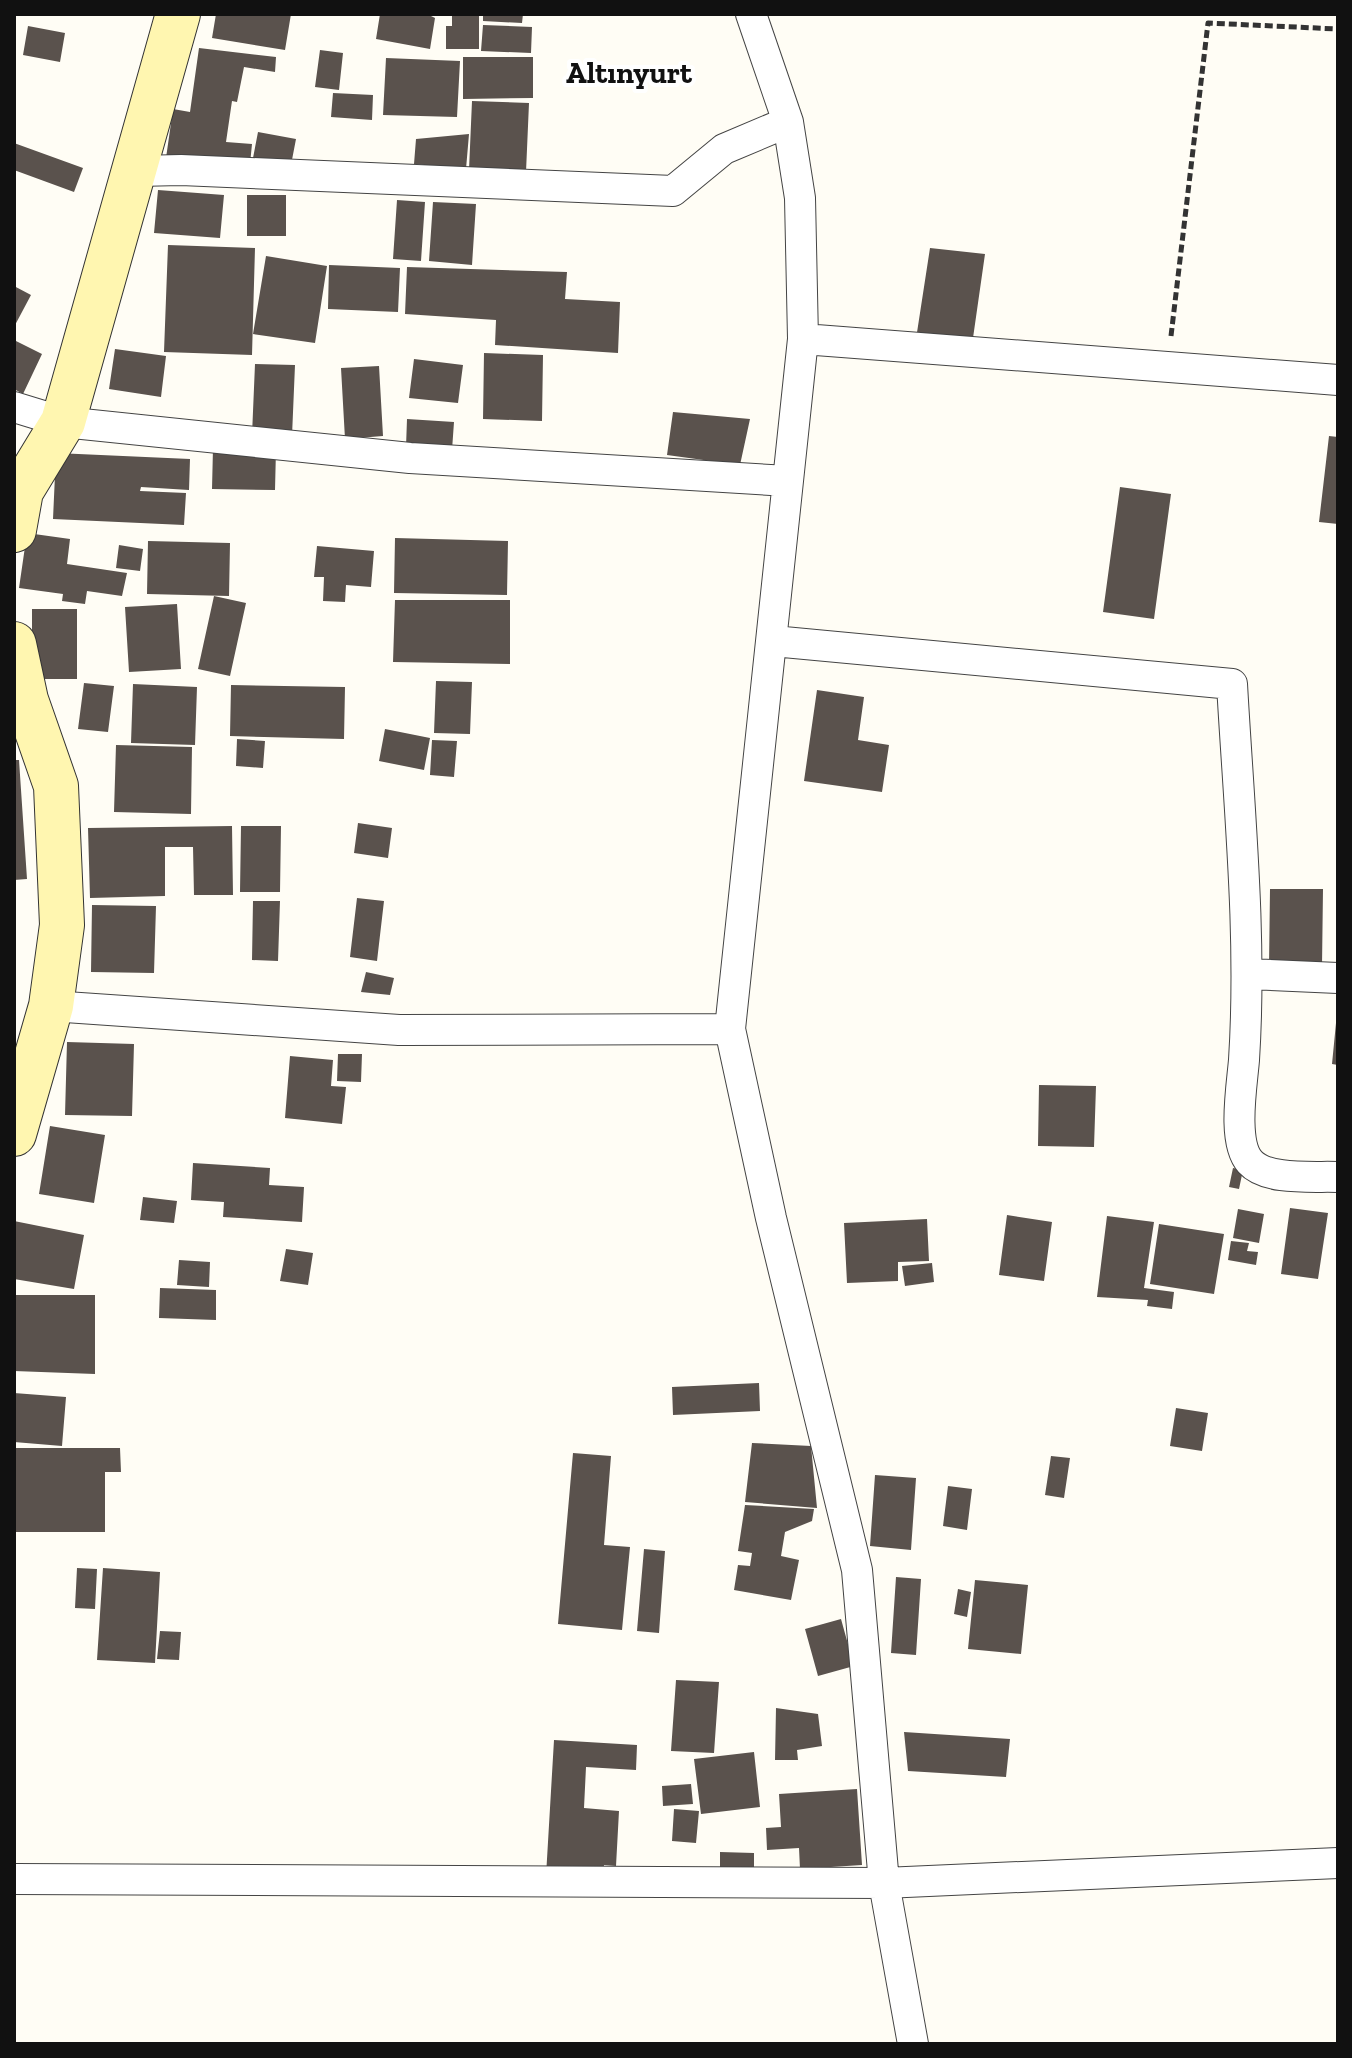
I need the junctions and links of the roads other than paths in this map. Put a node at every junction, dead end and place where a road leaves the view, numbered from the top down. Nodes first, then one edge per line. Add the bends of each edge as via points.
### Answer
1 (178, 14) edge
2 (751, 14) edge
3 (788, 122) junction
4 (137, 171) junction
5 (803, 339) junction
6 (1338, 380) edge
7 (14, 407) edge
8 (63, 422) junction
9 (788, 481) junction
10 (14, 530) edge
11 (773, 641) junction
12 (14, 644) edge
13 (1249, 974) junction
14 (1338, 978) edge
15 (51, 1006) junction
16 (730, 1029) junction
17 (14, 1134) edge
18 (1338, 1177) edge
19 (1338, 1863) edge
20 (14, 1879) edge
21 (884, 1883) junction
22 (913, 2044) edge

1 - 4 street
2 - 3 street
3 - 4 street via 724,149 673,191
3 - 5 street via 800,198
4 - 8 street
5 - 6 street
5 - 9 street
7 - 8 street
8 - 9 street via 410,458
8 - 10 street via 21,491
9 - 11 street
11 - 13 street via 1232,684
11 - 16 street
12 - 15 street via 26,700 56,786 62,925
13 - 14 street
13 - 18 street via 1242,1149 1250,1163 1263,1170
15 - 16 street via 399,1030
15 - 17 street
16 - 21 street via 857,1570
19 - 21 street
20 - 21 street
21 - 22 street

